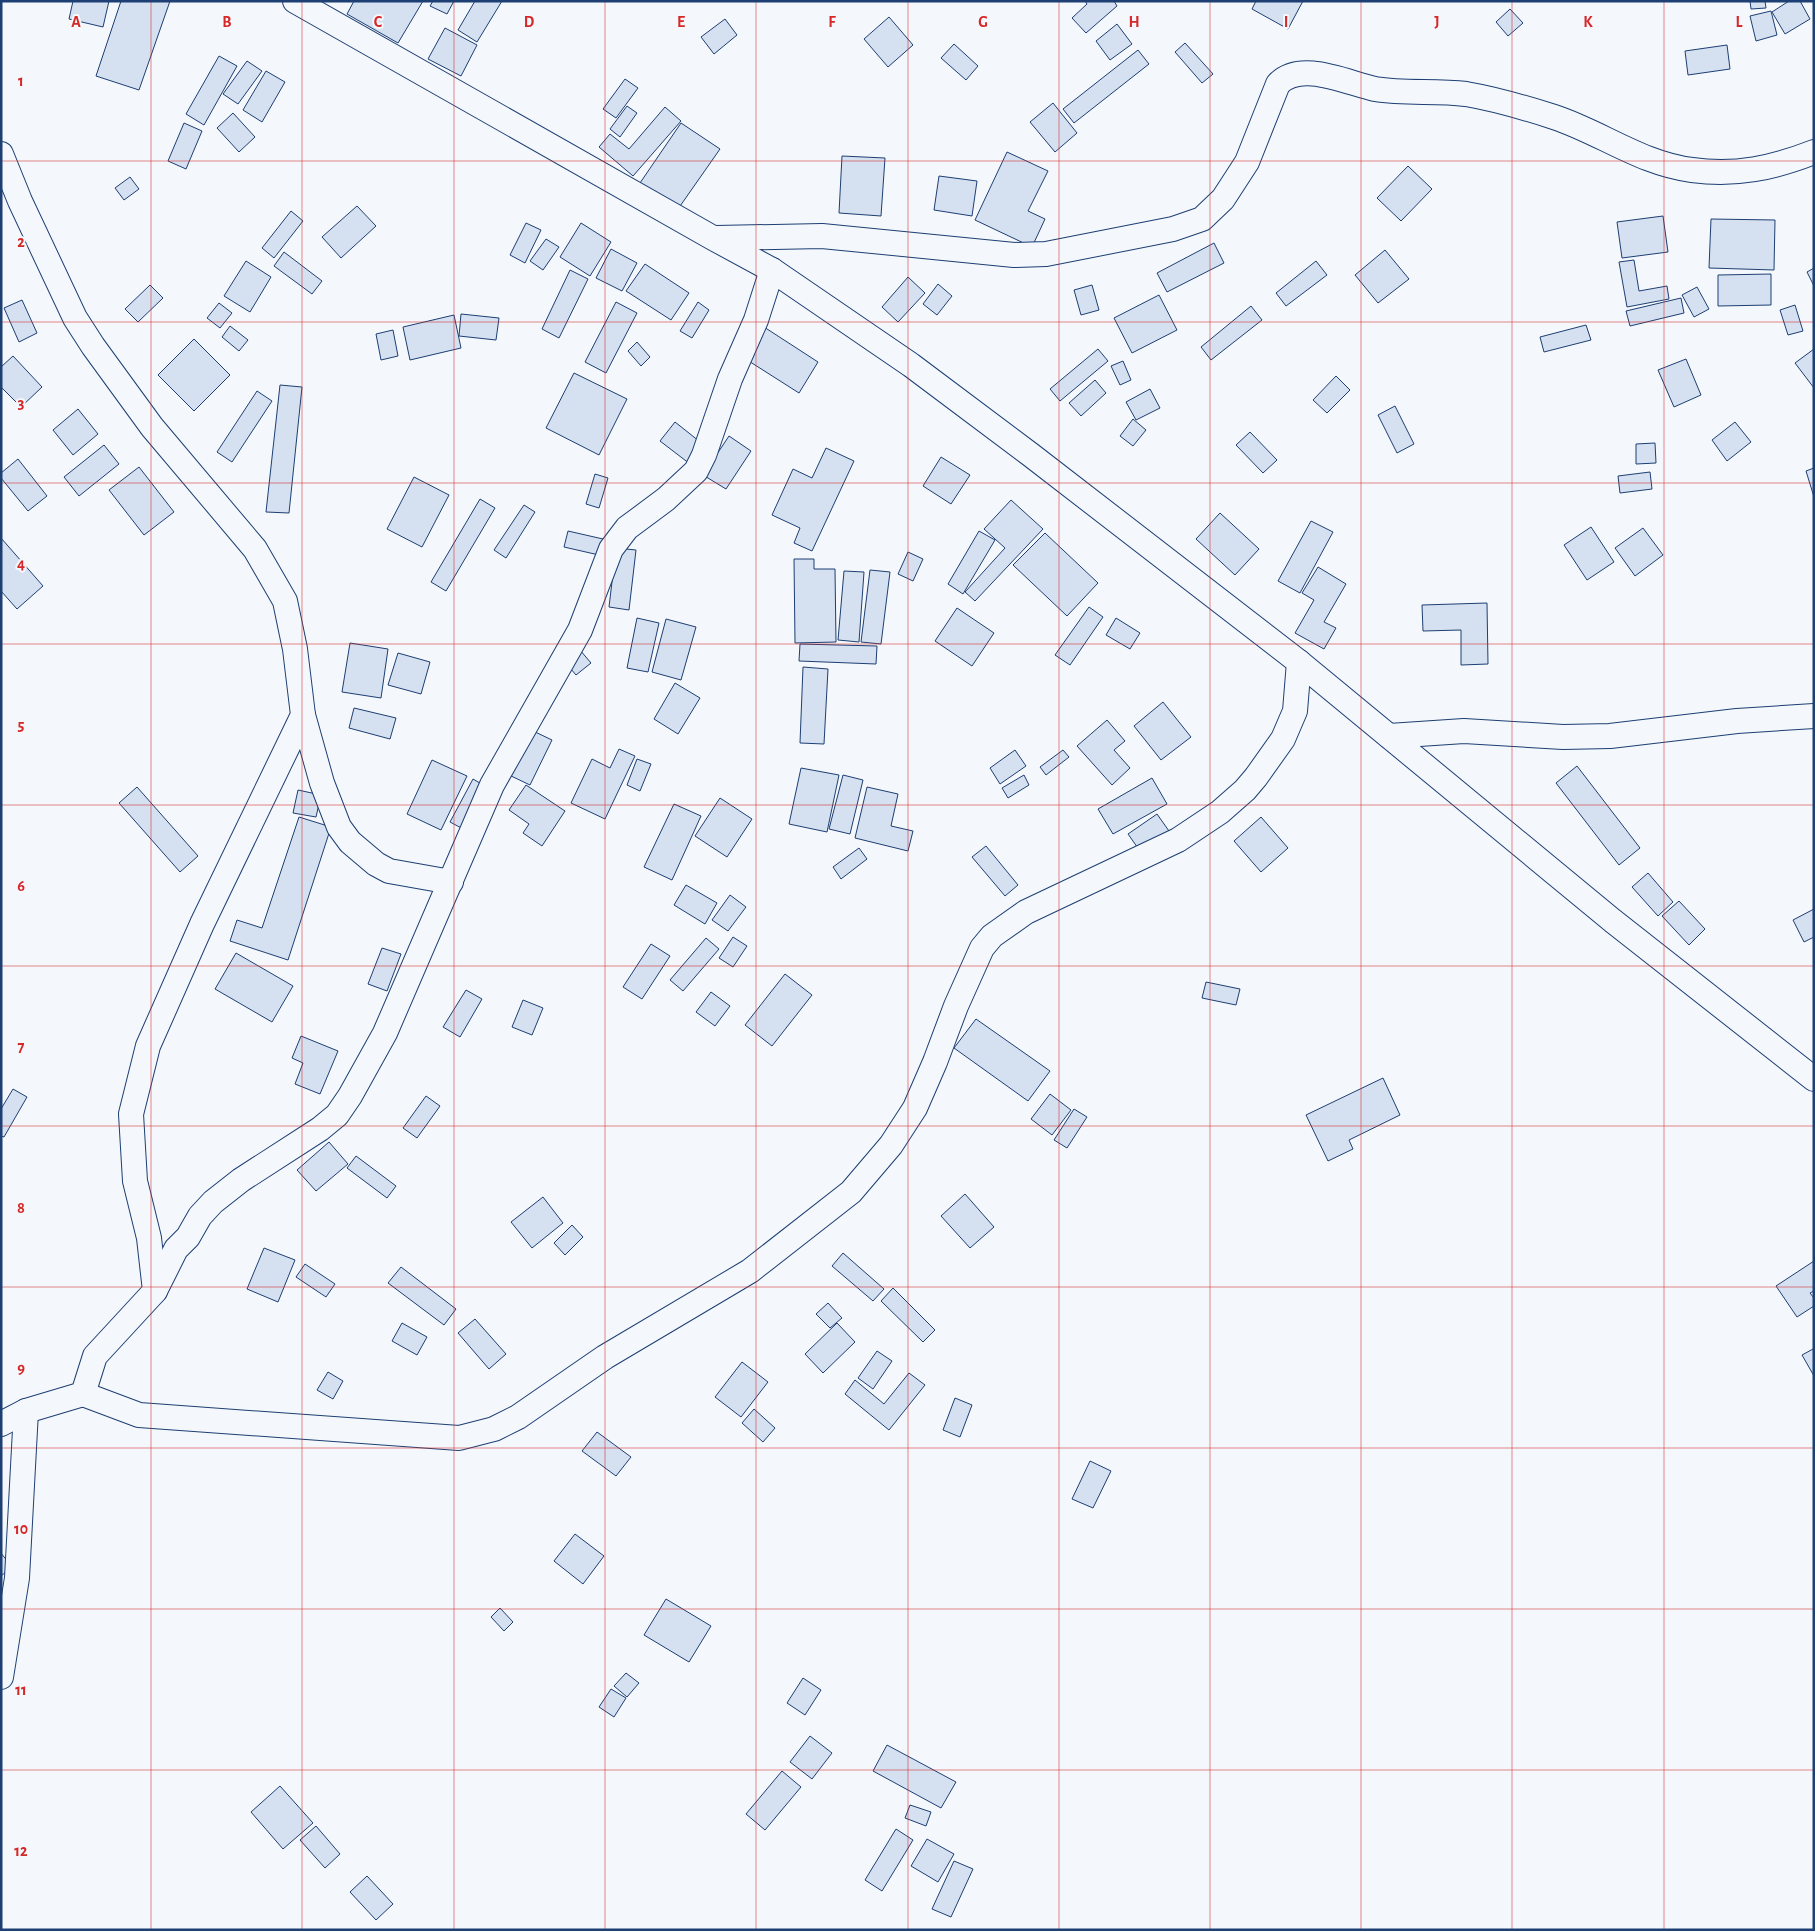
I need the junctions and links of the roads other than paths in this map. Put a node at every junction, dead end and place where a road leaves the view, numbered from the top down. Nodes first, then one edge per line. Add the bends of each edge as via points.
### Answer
1 (295, 1) edge
2 (1814, 152) edge
3 (1, 154) edge
4 (713, 238) junction
5 (772, 270) junction
6 (1299, 662) junction
7 (303, 715) junction
8 (1814, 716) edge
9 (1388, 736) junction
10 (451, 882) junction
11 (1814, 1079) edge
12 (155, 1291) junction
13 (83, 1394) junction
14 (26, 1411) junction
15 (1, 1424) edge
16 (1, 1677) edge

1 - 4 street
2 - 4 street via 1758,170 1691,170 1664,164 1575,125 1525,109 1465,94 1376,89 1304,72 1286,77 1278,84 1247,162 1223,199 1202,218 1173,229 1046,254 1014,255 822,236
3 - 7 street via 55,276 88,339 152,427 255,549 273,578 285,601 291,627
4 - 5 street
5 - 6 street via 911,365
5 - 10 street via 756,320 696,471 627,528 611,549 580,630 492,785
6 - 9 street
6 - 13 street via 1295,711 1283,739 1245,790 1220,812 1178,840 1026,912 992,936 982,948 956,1006 915,1108 892,1145 852,1192 750,1271 605,1357 518,1417 494,1429 459,1438 139,1415
7 - 10 street via 322,783 339,827 350,842 389,871
7 - 12 street via 202,924 148,1046 131,1114 135,1181 148,1238
8 - 9 street via 1610,736 1464,732
9 - 11 street via 1613,921
10 - 12 street via 385,1032 337,1115 213,1202 176,1249
12 - 13 street via 95,1356
13 - 14 street
14 - 15 street
14 - 16 street via 18,1578

